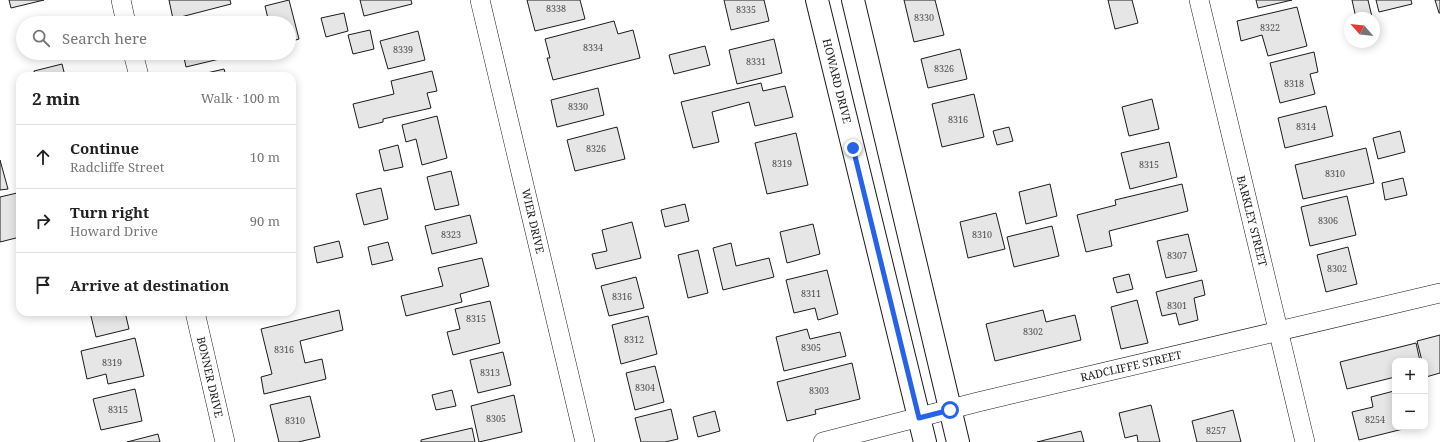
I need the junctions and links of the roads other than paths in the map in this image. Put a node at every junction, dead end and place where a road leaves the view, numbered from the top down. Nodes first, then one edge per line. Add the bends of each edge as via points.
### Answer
1 (121, 0) edge
2 (480, 0) edge
3 (817, 0) edge
4 (853, 0) edge
5 (1199, 0) edge
6 (124, 16) edge
7 (135, 60) edge
8 (138, 72) edge
9 (885, 137) junction
10 (853, 148) junction
11 (1440, 293) edge
12 (196, 316) edge
13 (1278, 331) junction
14 (950, 410) junction
15 (919, 418) junction
16 (225, 442) edge
17 (585, 442) edge
18 (823, 442) edge
19 (925, 442) edge
20 (958, 442) edge
21 (1305, 442) edge

1 - 6 street
2 - 17 street, WIER DRIVE
3 - 10 main road, HOWARD DRIVE
4 - 9 main road
5 - 13 street, BARKLEY STREET
7 - 8 street
9 - 10 main road
9 - 14 main road
10 - 15 main road, HOWARD DRIVE
11 - 13 street, RADCLIFFE STREET
12 - 16 street, BONNER DRIVE
13 - 14 street, RADCLIFFE STREET
13 - 21 street, BARKLEY STREET
14 - 15 street, RADCLIFFE STREET
14 - 20 main road
15 - 18 street, RADCLIFFE STREET
15 - 19 main road, HOWARD DRIVE

